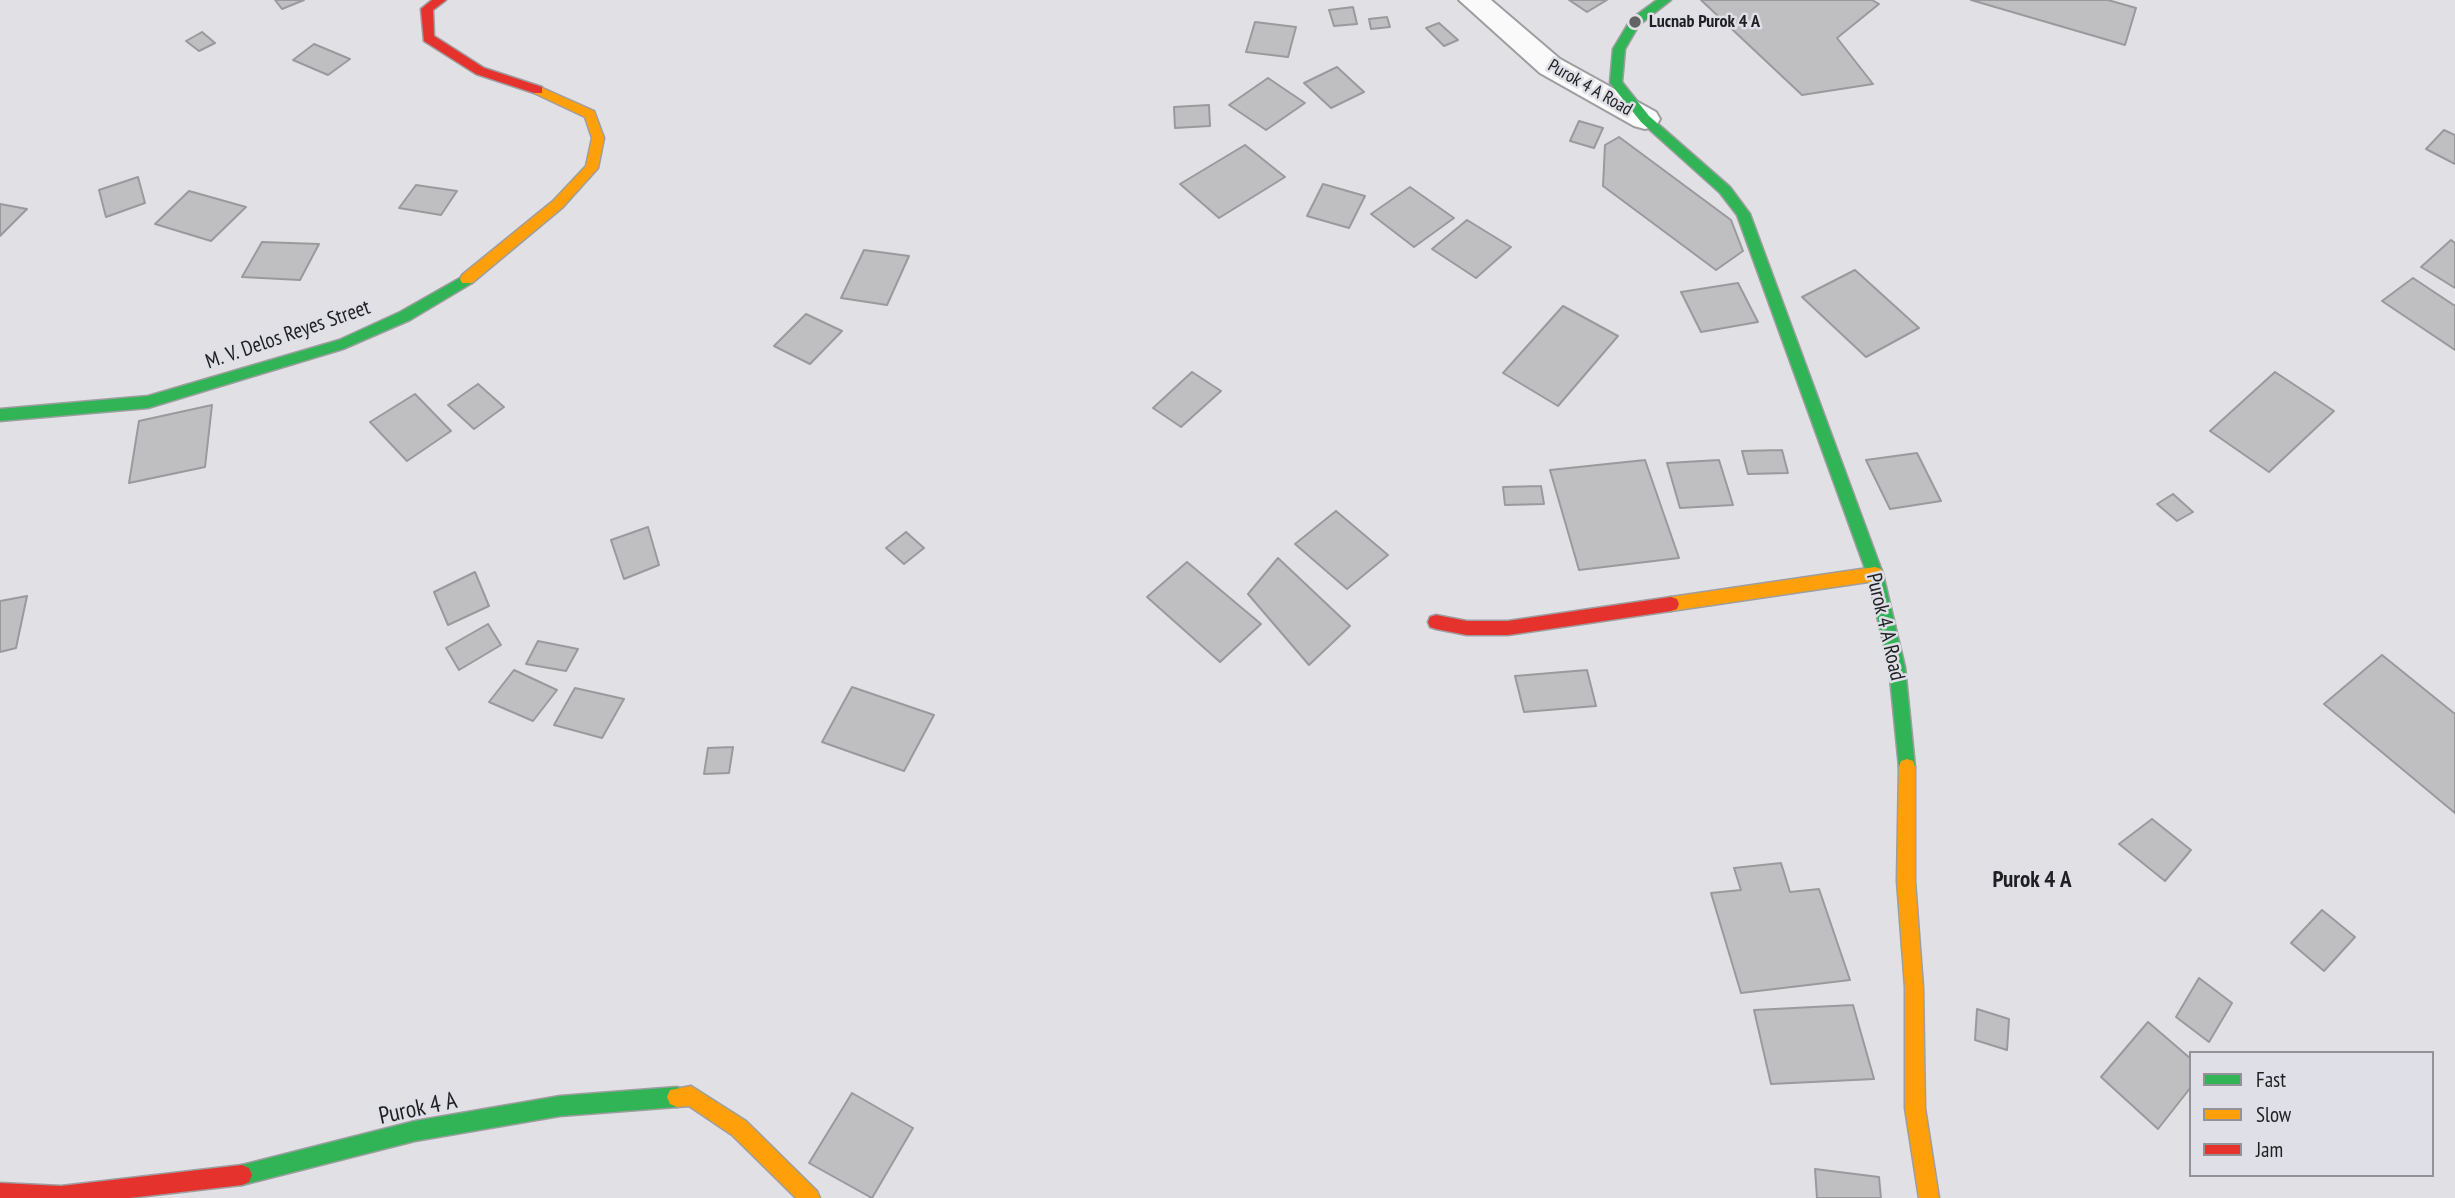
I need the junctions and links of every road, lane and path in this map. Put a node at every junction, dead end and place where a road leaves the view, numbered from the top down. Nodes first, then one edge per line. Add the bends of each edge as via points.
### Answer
1 (440, 0) edge
2 (1473, 0) edge
3 (1665, 0) edge
4 (1644, 119) junction
5 (0, 415) edge
6 (1875, 574) junction
7 (1436, 622) dead end
8 (0, 1193) edge
9 (810, 1198) edge
10 (1929, 1198) edge

1 - 5 street, M. V. Delos Reyes Street via 427,9 428,38 480,71 555,96 590,114 598,138 592,168 558,204 460,286 343,344 148,402
2 - 4 street, Purok 4 A Road via 1550,66
3 - 4 street, Purok 4 A Road via 1635,22 1619,49 1616,83
4 - 6 street, Purok 4 A Road via 1725,190 1743,214
6 - 7 street via 1508,628
6 - 10 street, Purok 4 A Road via 1897,667 1907,749 1906,881 1914,987 1914,1108
8 - 9 street, Purok 4 A via 61,1196 243,1175 415,1131 560,1106 691,1096 739,1128

